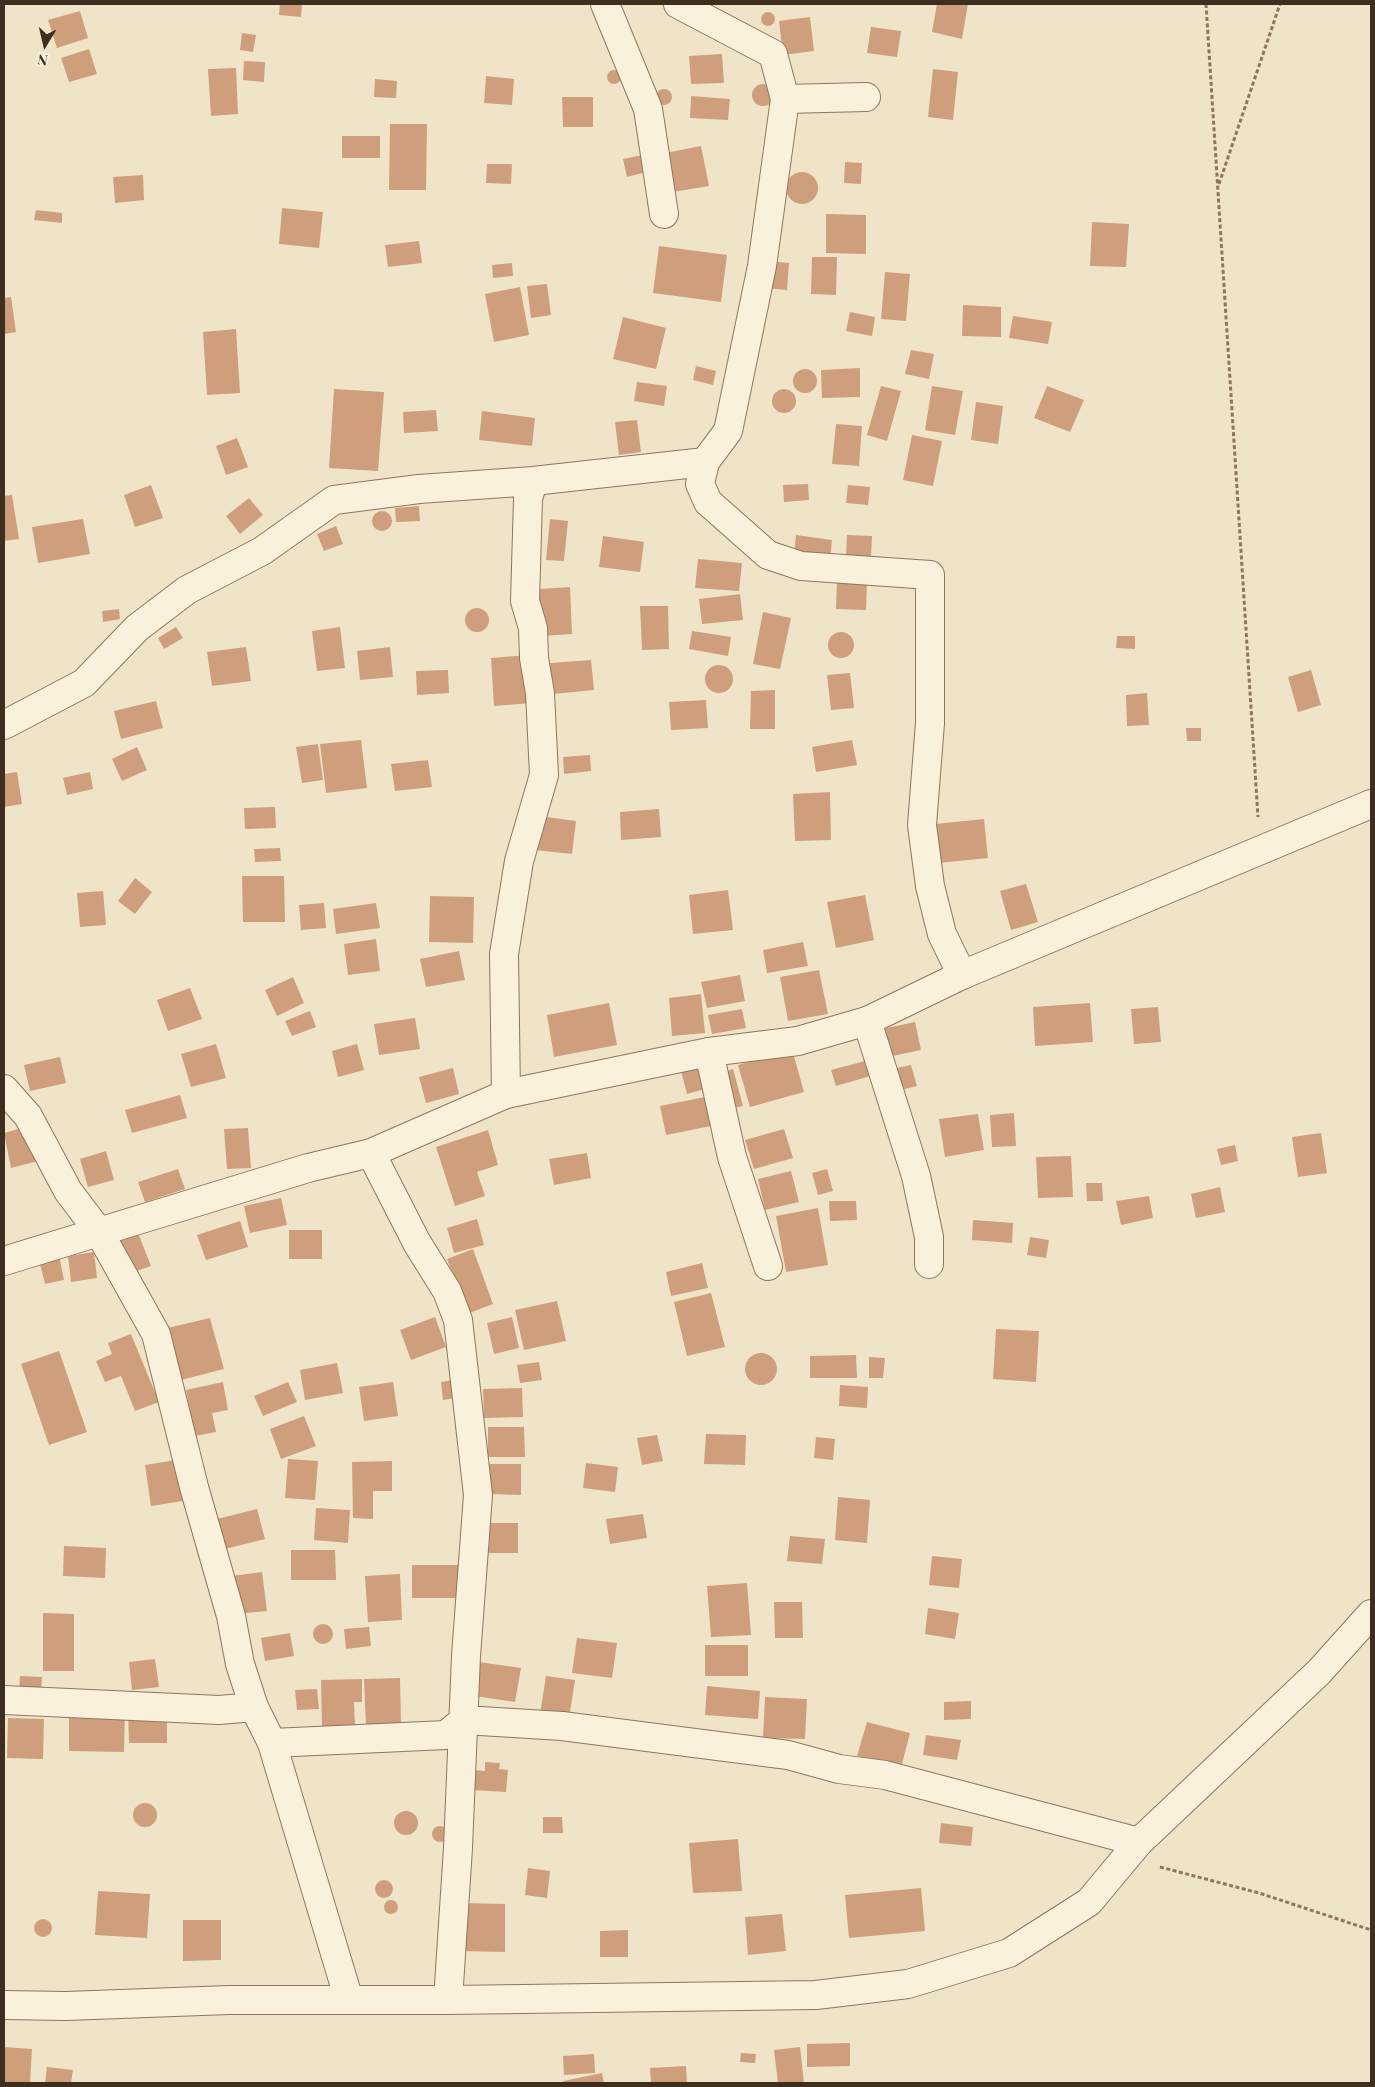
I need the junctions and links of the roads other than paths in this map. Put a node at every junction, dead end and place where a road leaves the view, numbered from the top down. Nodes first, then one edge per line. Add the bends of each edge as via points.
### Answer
1 (604, 4) edge
2 (678, 4) edge
3 (866, 97) dead end
4 (785, 99) junction
5 (664, 214) dead end
6 (705, 462) junction
7 (533, 480) junction
8 (4, 725) edge
9 (1371, 804) edge
10 (962, 975) junction
11 (867, 1021) junction
12 (709, 1052) junction
13 (4, 1089) edge
14 (506, 1094) junction
15 (371, 1153) junction
16 (99, 1232) junction
17 (4, 1261) edge
18 (929, 1264) dead end
19 (768, 1266) dead end
20 (1371, 1614) edge
21 (4, 1700) edge
22 (254, 1707) junction
23 (464, 1720) junction
24 (272, 1744) junction
25 (1132, 1850) junction
26 (349, 2000) junction
27 (448, 2000) junction
28 (4, 2005) edge

1 - 5 street via 648,110
2 - 4 street via 774,54
3 - 4 street
4 - 6 street via 762,266 728,431
6 - 7 street
6 - 10 street via 700,484 708,502 768,555 801,566 930,575 930,723 922,825 930,886 942,934
7 - 8 street via 334,500 262,551 187,590 137,628 84,683
7 - 14 street via 528,500 525,601 533,628 544,774 519,862 504,954
9 - 10 street
10 - 11 street
11 - 12 street via 798,1041
11 - 18 street via 916,1176 930,1237
12 - 14 street
12 - 19 street via 732,1157
13 - 16 street via 28,1116 68,1191
14 - 15 street
15 - 16 street via 308,1168
15 - 23 street via 417,1243 447,1291 458,1320 478,1495
16 - 17 street
16 - 22 street via 156,1334 194,1487 231,1616 240,1664
20 - 25 street via 1319,1672
21 - 22 street via 219,1710
22 - 24 street
23 - 24 street via 446,1735
23 - 25 street via 562,1726 788,1755 839,1769 885,1775
23 - 27 street
24 - 26 street
25 - 27 street via 1088,1902 1009,1953 908,1984 816,1995
26 - 27 street
26 - 28 street

